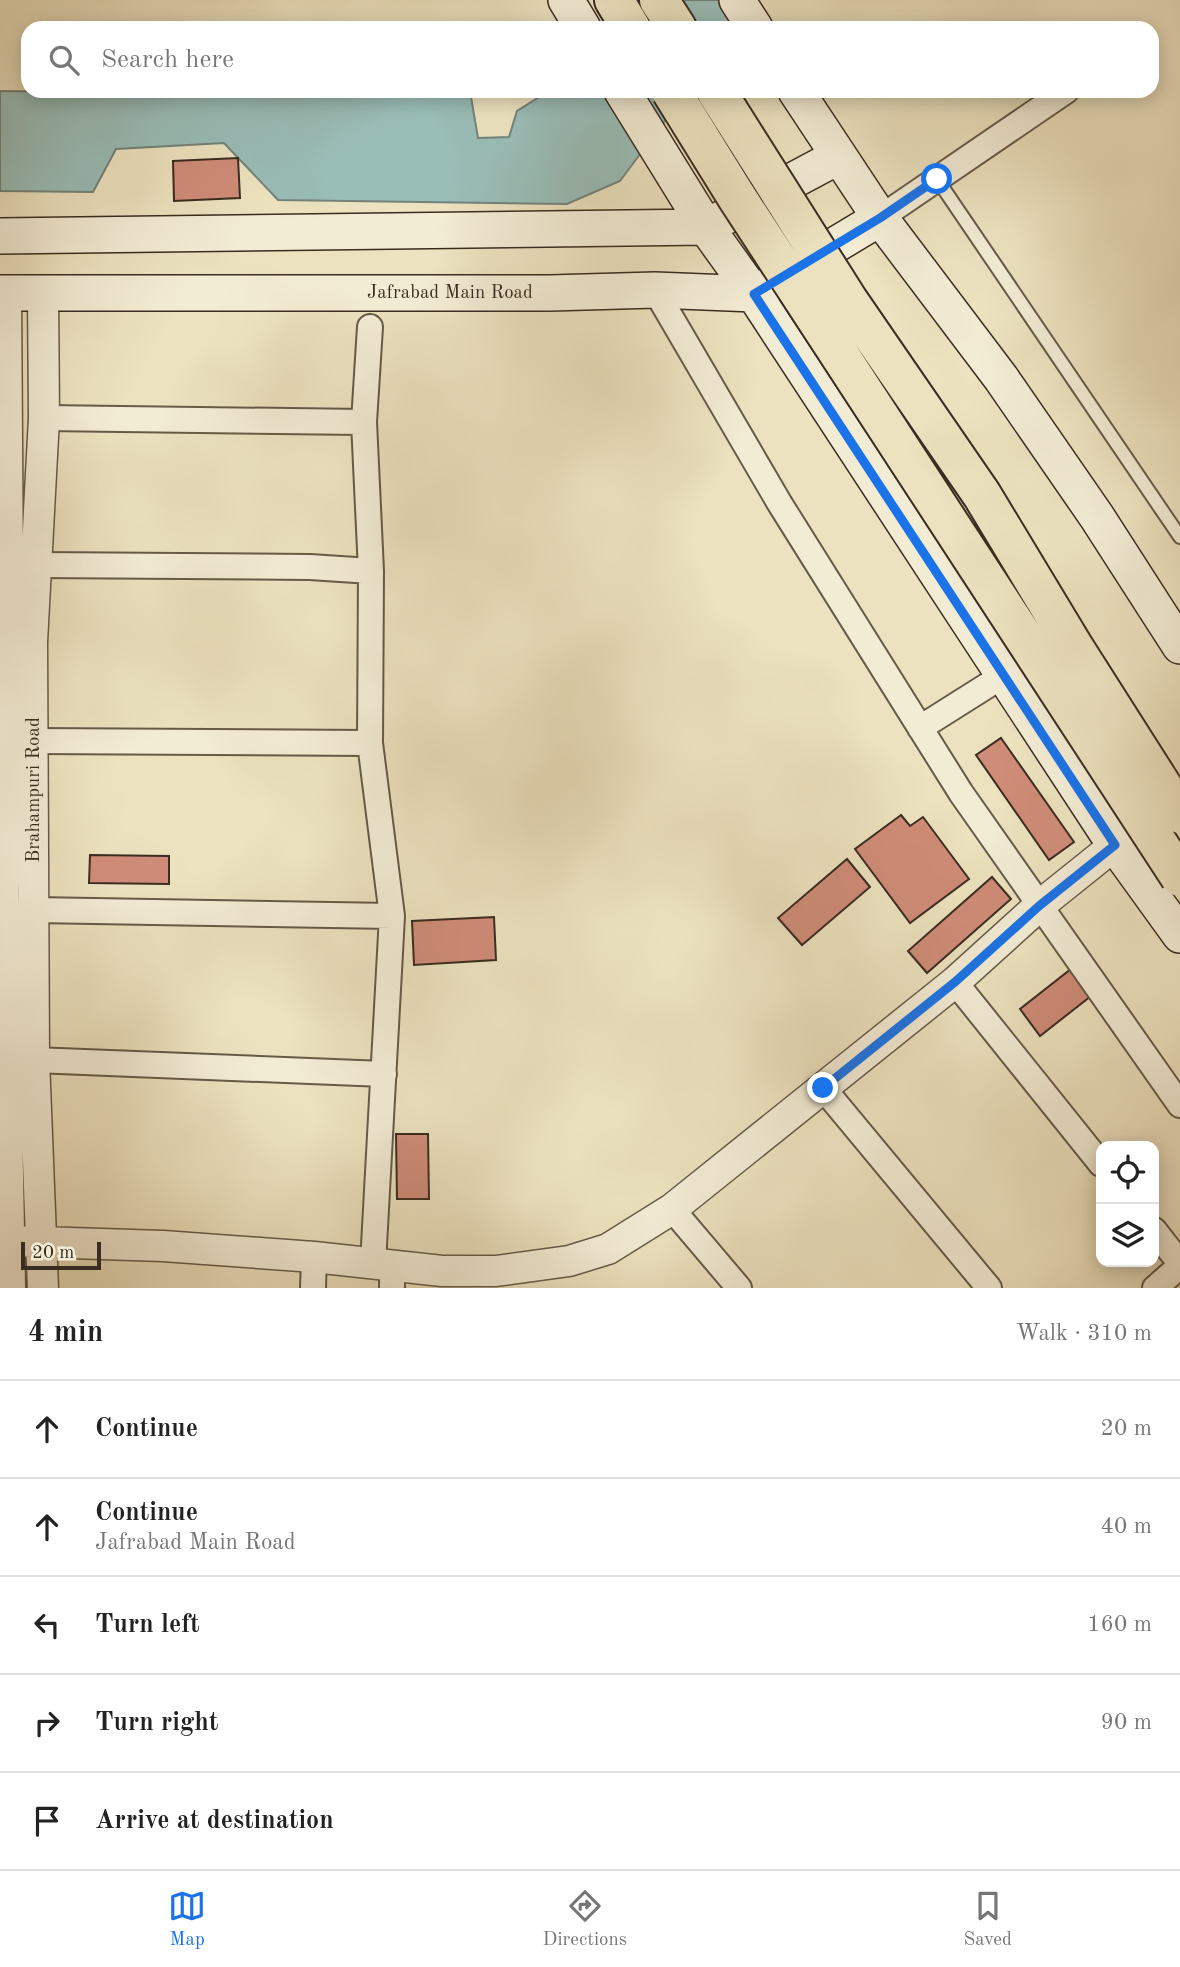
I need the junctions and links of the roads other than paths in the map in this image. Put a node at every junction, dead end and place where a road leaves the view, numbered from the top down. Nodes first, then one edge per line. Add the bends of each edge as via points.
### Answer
1 (566, 0) edge
2 (614, 0) edge
3 (659, 0) edge
4 (737, 0) edge
5 (579, 21) edge
6 (627, 21) edge
7 (672, 21) edge
8 (750, 21) edge
9 (626, 98) edge
10 (675, 98) edge
11 (720, 98) edge
12 (801, 98) edge
13 (1056, 98) edge
14 (839, 156) junction
15 (937, 179) junction
16 (880, 218) junction
17 (706, 227) junction
18 (0, 236) edge
19 (655, 290) junction
20 (3, 293) edge
21 (43, 293) junction
22 (754, 294) junction
23 (370, 327) dead end
24 (3, 354) edge
25 (44, 418) junction
26 (365, 422) junction
27 (1180, 537) edge
28 (37, 565) junction
29 (371, 571) junction
30 (13, 642) edge
31 (1180, 646) edge
32 (1004, 676) junction
33 (920, 728) junction
34 (34, 741) junction
35 (370, 743) junction
36 (1180, 814) edge
37 (1115, 845) junction
38 (1180, 877) edge
39 (1039, 906) junction
40 (34, 910) junction
41 (2, 915) edge
42 (391, 916) junction
43 (1180, 935) edge
44 (955, 982) junction
45 (34, 1060) junction
46 (384, 1074) junction
47 (3, 1077) edge
48 (823, 1088) junction
49 (1180, 1105) edge
50 (1096, 1158) edge
51 (4, 1184) edge
52 (672, 1209) junction
53 (1159, 1237) edge
54 (9, 1241) junction
55 (43, 1241) junction
56 (314, 1258) junction
57 (1180, 1264) edge
58 (386, 1272) edge
59 (7, 1277) edge
60 (44, 1288) edge
61 (313, 1288) edge
62 (739, 1288) edge
63 (989, 1288) edge
64 (1154, 1288) edge

1 - 5 main road
2 - 6 highway
3 - 7 highway
4 - 8 main road
9 - 17 main road
10 - 38 highway, bridge
11 - 36 highway, bridge via 848,300 982,495
12 - 14 main road
13 - 15 street
14 - 16 main road
14 - 17 main road
15 - 16 street
15 - 27 lane
16 - 22 main road
16 - 31 main road via 1001,378
17 - 18 main road
17 - 22 main road
19 - 21 main road, Jafrabad Main Road
19 - 22 main road, Jafrabad Main Road
19 - 33 street
20 - 21 main road, Jafrabad Main Road
20 - 24 street, Brahampuri Road
21 - 25 street, Brahampuri Road
22 - 32 main road
23 - 26 street
24 - 30 street, Brahampuri Road
25 - 26 street
25 - 28 street, Brahampuri Road
26 - 29 street
28 - 29 street
28 - 30 street, Brahampuri Road
29 - 35 street
30 - 34 street, Brahampuri Road
30 - 41 street, Brahampuri Road
32 - 33 street
32 - 37 main road
33 - 39 street
34 - 35 street
34 - 40 street, Brahampuri Road
35 - 42 street
37 - 39 street
37 - 43 main road
39 - 44 street
39 - 49 street
40 - 42 street
40 - 45 street, Brahampuri Road
41 - 47 street, Brahampuri Road
42 - 46 street
44 - 48 street
44 - 50 street
45 - 46 street
45 - 55 street, Brahampuri Road
46 - 58 street
47 - 51 street, Brahampuri Road
48 - 52 street
48 - 63 street
51 - 54 street, Brahampuri Road
52 - 58 street via 608,1249 569,1261 496,1271
52 - 62 street
53 - 57 street
54 - 55 street
54 - 59 street, Brahampuri Road
55 - 56 street
55 - 60 street, Brahampuri Road
56 - 58 street
56 - 61 street
57 - 64 street

